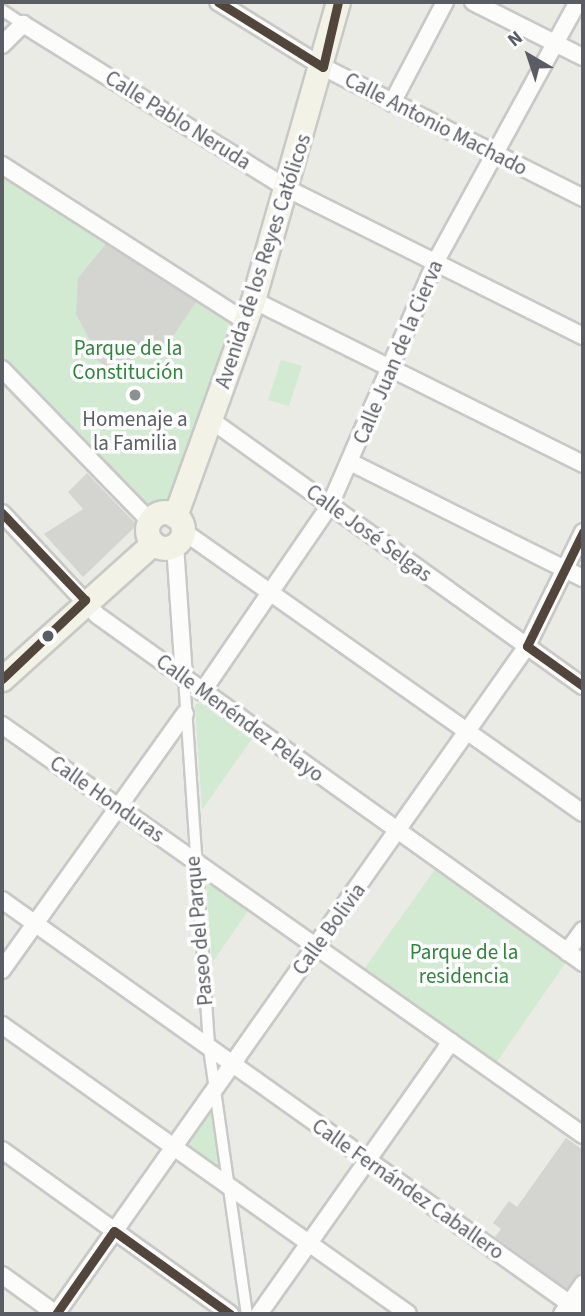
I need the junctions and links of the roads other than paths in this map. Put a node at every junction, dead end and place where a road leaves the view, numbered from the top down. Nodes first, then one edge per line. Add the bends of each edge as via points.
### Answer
1 (218, 2) edge
2 (338, 2) edge
3 (445, 2) edge
4 (473, 2) edge
5 (578, 2) edge
6 (2, 10) edge
7 (23, 24) junction
8 (555, 43) junction
9 (2, 45) edge
10 (583, 57) edge
11 (323, 67) junction
12 (392, 103) junction
13 (495, 153) junction
14 (2, 165) edge
15 (288, 189) junction
16 (583, 198) edge
17 (436, 261) junction
18 (249, 310) junction
19 (583, 336) edge
20 (388, 368) junction
21 (2, 369) edge
22 (211, 420) junction
23 (350, 462) junction
24 (583, 464) edge
25 (330, 505) junction
26 (2, 513) edge
27 (167, 531) junction
28 (583, 532) edge
29 (566, 570) junction
30 (583, 578) edge
31 (274, 591) junction
32 (85, 600) junction
33 (527, 646) junction
34 (4, 671) edge
35 (184, 678) junction
36 (583, 687) edge
37 (202, 692) junction
38 (185, 713) junction
39 (2, 725) edge
40 (469, 732) junction
41 (118, 808) junction
42 (583, 813) edge
43 (399, 831) junction
44 (193, 860) junction
45 (2, 900) edge
46 (34, 923) junction
47 (583, 930) edge
48 (316, 947) junction
49 (567, 952) junction
50 (583, 963) edge
51 (2, 970) edge
52 (2, 1025) edge
53 (451, 1042) junction
54 (209, 1048) junction
55 (232, 1066) junction
56 (214, 1092) junction
57 (583, 1135) edge
58 (173, 1148) junction
59 (2, 1150) edge
60 (367, 1160) junction
61 (232, 1190) junction
62 (114, 1231) junction
63 (309, 1244) junction
64 (2, 1275) edge
65 (583, 1284) edge
66 (566, 1309) edge
67 (583, 1313) edge
68 (56, 1314) edge
69 (230, 1314) edge
70 (247, 1314) edge
71 (259, 1314) edge
72 (408, 1314) edge

1 - 11 street, Calle Antonio Machado
2 - 11 main road, Avenida de los Reyes Católicos
3 - 12 street
4 - 8 street
5 - 8 street, Calle Juan de la Cierva
6 - 7 street, Calle Pablo Neruda
7 - 9 street
7 - 15 street, Calle Pablo Neruda
8 - 10 street
8 - 13 street, Calle Juan de la Cierva
11 - 12 street, Calle Antonio Machado
11 - 15 main road, Avenida de los Reyes Católicos
12 - 13 street, Calle Antonio Machado
13 - 16 street, Calle Antonio Machado
13 - 17 street, Calle Juan de la Cierva
14 - 18 street
15 - 17 street, Calle Pablo Neruda
15 - 18 main road, Avenida de los Reyes Católicos
17 - 19 street, Calle Pablo Neruda
17 - 20 street, Calle Juan de la Cierva
18 - 20 street
18 - 22 main road, Avenida de los Reyes Católicos
20 - 23 street, Calle Juan de la Cierva
20 - 24 street
21 - 27 street
22 - 25 street, Calle José Selgas
22 - 27 main road, Avenida de los Reyes Católicos
23 - 25 street, Calle Juan de la Cierva
23 - 29 street
25 - 31 street, Calle Juan de la Cierva
25 - 33 street, Calle José Selgas
26 - 32 street, Calle Menéndez Pelayo
27 - 31 street
27 - 32 main road, Avenida de los Reyes Católicos
27 - 35 street, Paseo del Parque
28 - 29 street, Calle Bolivia
29 - 30 street
29 - 33 street, Calle Bolivia
31 - 37 street, Calle Juan de la Cierva
31 - 40 street
32 - 34 main road, Avenida de los Reyes Católicos
32 - 35 street, Calle Menéndez Pelayo via 97,615
33 - 36 street, Calle José Selgas
33 - 40 street, Calle Bolivia
35 - 37 street, Calle Menéndez Pelayo
35 - 38 street, Paseo del Parque
37 - 43 street, Calle Menéndez Pelayo
38 - 41 street
38 - 44 street, Paseo del Parque
39 - 41 street, Calle Honduras
40 - 42 street
40 - 43 street, Calle Bolivia
41 - 44 street, Calle Honduras
41 - 46 street
43 - 48 street, Calle Bolivia
43 - 49 street, Calle Menéndez Pelayo
44 - 48 street, Calle Honduras
44 - 54 street, Paseo del Parque
45 - 46 street, Calle Fernández Caballero
46 - 51 street
46 - 54 street, Calle Fernández Caballero
47 - 49 street
48 - 53 street, Calle Honduras
48 - 55 street, Calle Bolivia
49 - 50 street, Calle Menéndez Pelayo
52 - 58 street
53 - 57 street, Calle Honduras
53 - 60 street
54 - 55 street, Calle Fernández Caballero
54 - 56 street, Paseo del Parque
55 - 56 street, Calle Bolivia
55 - 60 street, Calle Fernández Caballero
56 - 58 street, Calle Bolivia
56 - 61 street, Paseo del Parque
58 - 61 street
58 - 62 street, Calle Bolivia
59 - 62 street
60 - 63 street
60 - 66 street, Calle Fernández Caballero
61 - 63 street
61 - 70 street, Paseo del Parque
62 - 68 street, Calle Bolivia
62 - 69 street
63 - 71 street
63 - 72 street
64 - 68 street
65 - 66 street
66 - 67 street, Calle Fernández Caballero

